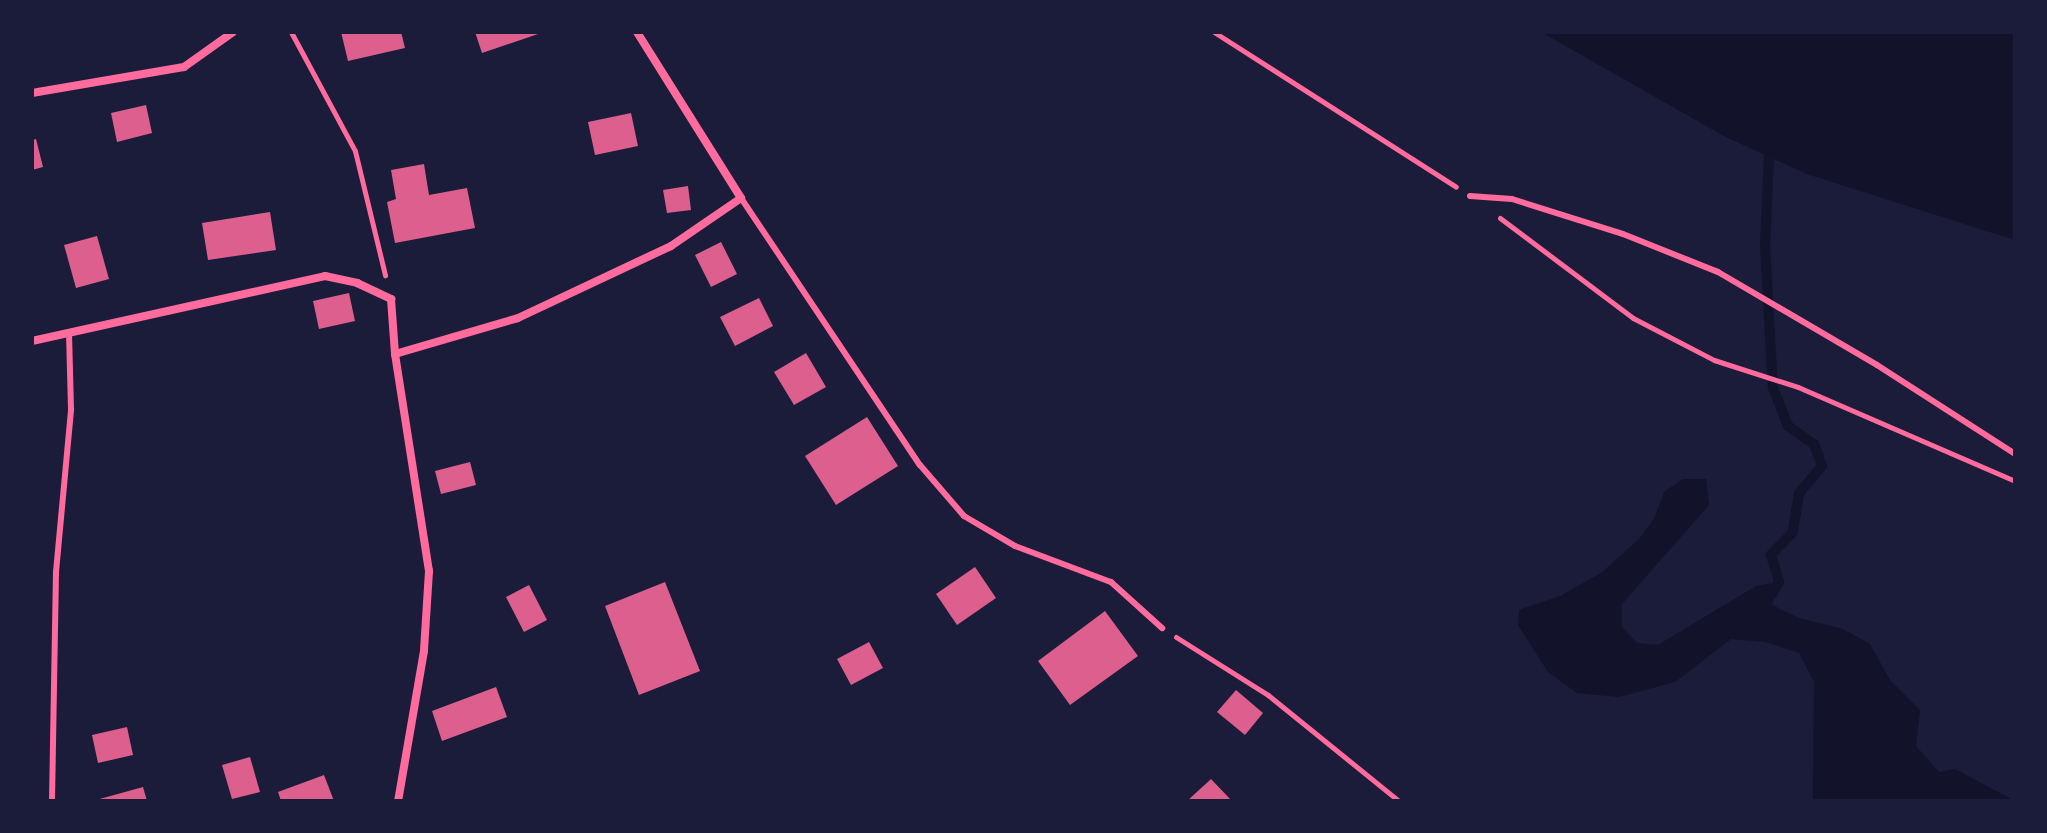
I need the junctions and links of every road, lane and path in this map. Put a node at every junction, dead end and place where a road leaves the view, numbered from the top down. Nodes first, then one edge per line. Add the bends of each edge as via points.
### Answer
1 (233, 32) edge
2 (291, 32) edge
3 (637, 32) edge
4 (32, 93) edge
5 (1470, 196) dead end
6 (741, 198) junction
7 (391, 299) junction
8 (69, 334) junction
9 (32, 341) edge
10 (395, 354) junction
11 (1744, 370) dead end
12 (2015, 454) edge
13 (2015, 481) edge
14 (1162, 628) joint
15 (52, 801) edge
16 (398, 801) edge
17 (1399, 801) edge

1 - 4 street via 184,67
2 - 7 path via 355,151
3 - 6 street
5 - 12 lane via 1512,199 1623,234 1718,272
6 - 10 street via 671,246 518,318
6 - 14 lane via 920,465 964,516 1015,546 1111,582
7 - 8 street via 325,276
7 - 10 street
8 - 9 street
8 - 15 lane via 71,409 56,572
10 - 16 street via 429,571 424,651
11 - 13 path via 1798,387
14 - 17 path via 1268,695

